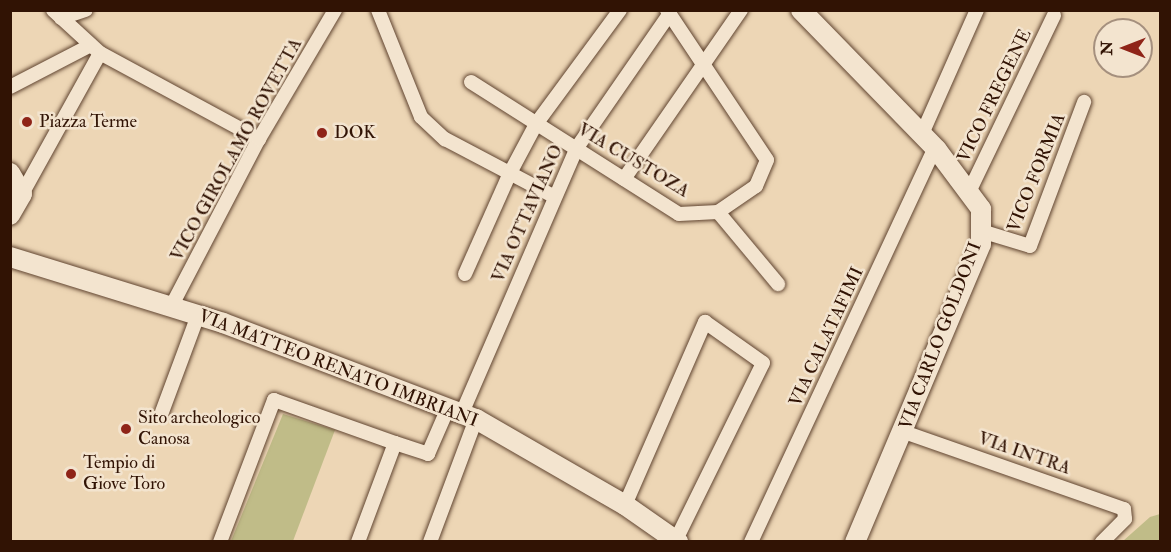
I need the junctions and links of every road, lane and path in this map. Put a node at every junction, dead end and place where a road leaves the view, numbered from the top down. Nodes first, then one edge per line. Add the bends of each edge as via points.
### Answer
1 (86, 10) edge
2 (335, 10) edge
3 (378, 10) edge
4 (620, 10) edge
5 (741, 10) edge
6 (801, 10) edge
7 (977, 10) edge
8 (669, 12) edge
9 (57, 14) edge
10 (1054, 15) dead end
11 (95, 49) junction
12 (704, 64) junction
13 (471, 82) dead end
14 (10, 87) edge
15 (1084, 102) dead end
16 (536, 124) junction
17 (258, 139) junction
18 (928, 141) junction
19 (576, 149) junction
20 (10, 173) edge
21 (510, 173) junction
22 (624, 179) junction
23 (969, 192) junction
24 (22, 194) junction
25 (553, 196) junction
26 (718, 212) junction
27 (10, 215) edge
28 (981, 231) junction
29 (10, 257) edge
30 (465, 274) dead end
31 (778, 284) dead end
32 (171, 307) junction
33 (198, 315) junction
34 (162, 412) dead end
35 (462, 413) junction
36 (904, 432) junction
37 (395, 443) junction
38 (625, 505) junction
39 (677, 541) edge
40 (220, 542) edge
41 (358, 542) edge
42 (430, 542) edge
43 (751, 542) edge
44 (855, 542) edge
45 (1102, 542) edge

1 - 9 street
2 - 17 street, VICO GIROLAMO ROVETTA
3 - 21 street via 422,117 445,139
4 - 16 street
5 - 12 street
6 - 18 street, VIA CARLO GOLDONI
7 - 18 street, VIA CALATAFIMI
8 - 12 street
8 - 19 street, VIA OTTAVIANO
9 - 11 street
10 - 23 street, VICO FREGENE
11 - 14 street
11 - 17 street
11 - 24 street
12 - 22 street
12 - 26 street via 767,160 756,186
13 - 16 street, VIA CUSTOZA
15 - 28 street, VICO FORMIA via 1030,246
16 - 19 street, VIA CUSTOZA
16 - 21 street
17 - 32 street, VICO GIROLAMO ROVETTA
18 - 23 street, VIA CARLO GOLDONI
18 - 43 street, VIA CALATAFIMI
19 - 22 street, VIA CUSTOZA
19 - 25 street, VIA OTTAVIANO
20 - 24 street
21 - 25 street
21 - 30 street
22 - 26 street, VIA CUSTOZA via 679,214
23 - 28 street, VIA CARLO GOLDONI via 981,209
24 - 27 street
25 - 35 street, VIA OTTAVIANO
26 - 31 street
28 - 36 street, VIA CARLO GOLDONI via 981,244
29 - 32 street, VIA MATTEO RENATO IMBRIANI
32 - 33 street, VIA MATTEO RENATO IMBRIANI
33 - 34 street
33 - 35 street, VIA MATTEO RENATO IMBRIANI
35 - 37 street via 428,454
35 - 38 street, VIA MATTEO RENATO IMBRIANI
35 - 42 street
36 - 44 street, VIA CARLO GOLDONI
36 - 45 street, VIA INTRA via 1124,509 1127,515
37 - 40 street via 274,400
37 - 41 street
38 - 39 street, VIA MATTEO RENATO IMBRIANI
38 - 39 street via 705,322 763,363

